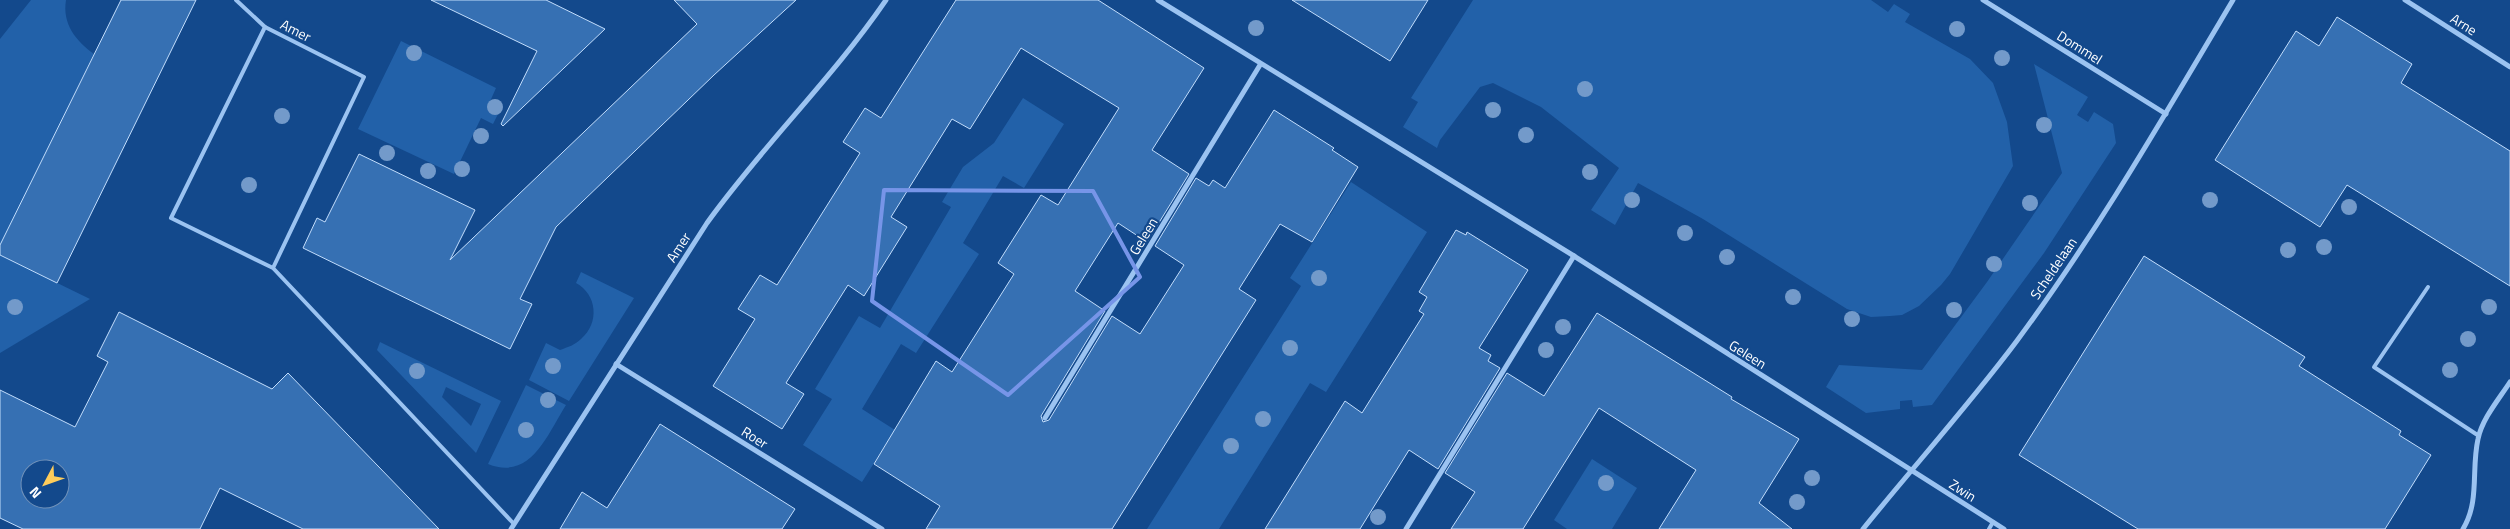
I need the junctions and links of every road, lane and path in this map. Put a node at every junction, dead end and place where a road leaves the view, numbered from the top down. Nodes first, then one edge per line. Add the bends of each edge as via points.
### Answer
1 (236, 0) edge
2 (886, 0) edge
3 (1158, 0) edge
4 (1983, 0) edge
5 (2233, 0) edge
6 (2405, 0) edge
7 (265, 28) junction
8 (1260, 65) junction
9 (2510, 67) edge
10 (2166, 114) junction
11 (1574, 256) junction
12 (273, 268) junction
13 (2428, 287) dead end
14 (616, 364) junction
15 (2510, 382) edge
16 (1044, 418) dead end
17 (2479, 436) junction
18 (1911, 470) junction
19 (1993, 522) junction
20 (513, 527) edge
21 (882, 529) edge
22 (1406, 529) edge
23 (1863, 529) edge
24 (1989, 529) edge
25 (2004, 529) edge
26 (2463, 529) edge

1 - 7 lane
2 - 14 street, Amer via 827,80 737,182
3 - 8 street, Geleen
4 - 10 street, Dommel
5 - 10 street, Scheldelaan
6 - 9 street, Arne
7 - 12 lane, Amer via 364,77
7 - 12 lane, Amer via 171,218
8 - 11 street, Geleen
8 - 16 street, Geleen
10 - 18 street, Scheldelaan via 2126,180 2017,341
11 - 18 street, Geleen
11 - 22 street
12 - 20 lane, Amer
13 - 17 lane via 2374,367
14 - 20 street, Amer
14 - 21 street, Roer
15 - 17 street
17 - 26 street via 2475,453 2475,501
18 - 19 street, Zwin
18 - 23 street, Scheldelaan
19 - 24 lane
19 - 25 street, Zwin

